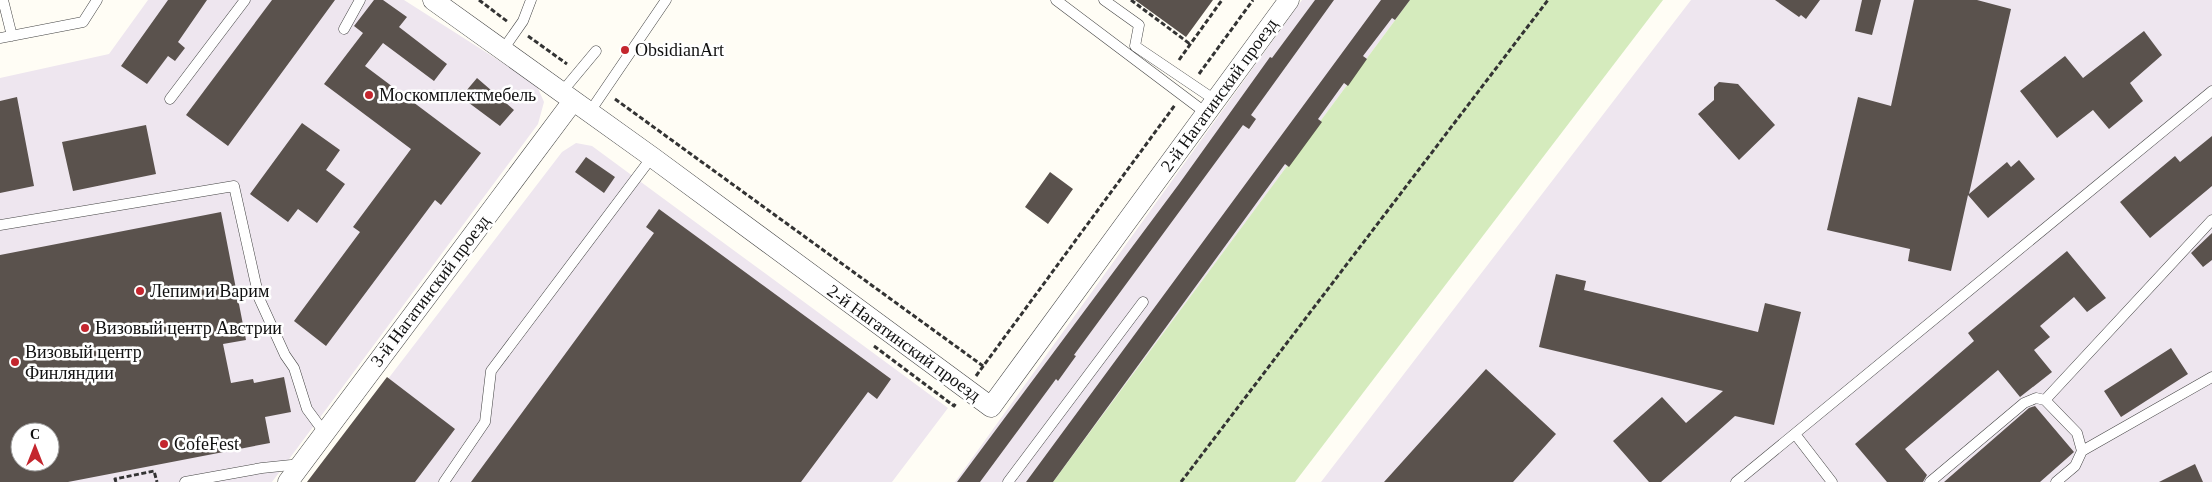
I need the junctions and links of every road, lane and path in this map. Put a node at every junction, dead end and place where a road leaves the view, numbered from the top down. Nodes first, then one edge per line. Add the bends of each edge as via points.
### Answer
1 (4, 0) edge
2 (97, 0) edge
3 (245, 0) edge
4 (360, 0) edge
5 (434, 0) edge
6 (479, 0) edge
7 (531, 0) edge
8 (666, 0) edge
9 (1056, 0) edge
10 (1104, 0) edge
11 (1131, 0) edge
12 (1222, 0) edge
13 (1253, 0) edge
14 (1289, 0) edge
15 (1548, 0) edge
16 (344, 29) dead end
17 (517, 29) junction
18 (12, 36) junction
19 (0, 38) edge
20 (1190, 44) junction
21 (596, 50) dead end
22 (502, 51) junction
23 (1171, 71) junction
24 (578, 72) junction
25 (1191, 84) junction
26 (604, 91) junction
27 (2212, 91) edge
28 (1183, 95) junction
29 (170, 99) dead end
30 (575, 102) junction
31 (1211, 106) junction
32 (652, 157) junction
33 (2212, 220) edge
34 (0, 225) edge
35 (1143, 302) dead end
36 (867, 341) dead end
37 (983, 366) junction
38 (2212, 377) edge
39 (966, 389) junction
40 (2045, 400) junction
41 (324, 432) junction
42 (1795, 434) junction
43 (2082, 451) junction
44 (302, 464) junction
45 (116, 482) edge
46 (157, 482) edge
47 (186, 482) edge
48 (288, 482) edge
49 (444, 482) edge
50 (1008, 482) edge
51 (1181, 482) edge
52 (1736, 482) edge
53 (1832, 482) edge
54 (1930, 482) edge
55 (2056, 482) edge

1 - 18 lane
2 - 18 lane via 83,22
3 - 29 lane
4 - 16 lane
5 - 22 street, 2-й Нагатинский проезд
6 - 17 path
7 - 17 lane
8 - 26 lane
9 - 28 lane
10 - 23 lane via 1139,25 1135,46
11 - 20 path
12 - 20 path
13 - 25 path
14 - 31 street, 2-й Нагатинский проезд
15 - 51 path
17 - 22 lane
17 - 24 path
18 - 19 lane
20 - 23 path
21 - 24 lane
22 - 30 street, 2-й Нагатинский проезд
23 - 25 lane
24 - 30 lane
25 - 31 lane
26 - 30 lane
26 - 37 path
27 - 42 lane
28 - 31 lane
28 - 37 path
30 - 32 street, 2-й Нагатинский проезд
30 - 41 street, 3-й Нагатинский проезд
31 - 39 street, 2-й Нагатинский проезд via 991,407
32 - 39 street, 2-й Нагатинский проезд
32 - 49 lane via 491,371 485,422
33 - 40 lane
34 - 41 lane via 234,186 259,298 294,368 307,409
35 - 50 lane
36 - 39 path via 954,406
37 - 39 path
38 - 43 lane
40 - 43 lane via 2077,433
40 - 54 lane via 2036,398 2024,404
41 - 44 street, 3-й Нагатинский проезд
42 - 52 lane
42 - 53 lane
43 - 55 lane via 2075,466
44 - 47 lane
44 - 48 street, 3-й Нагатинский проезд
45 - 46 path via 116,479 154,471

